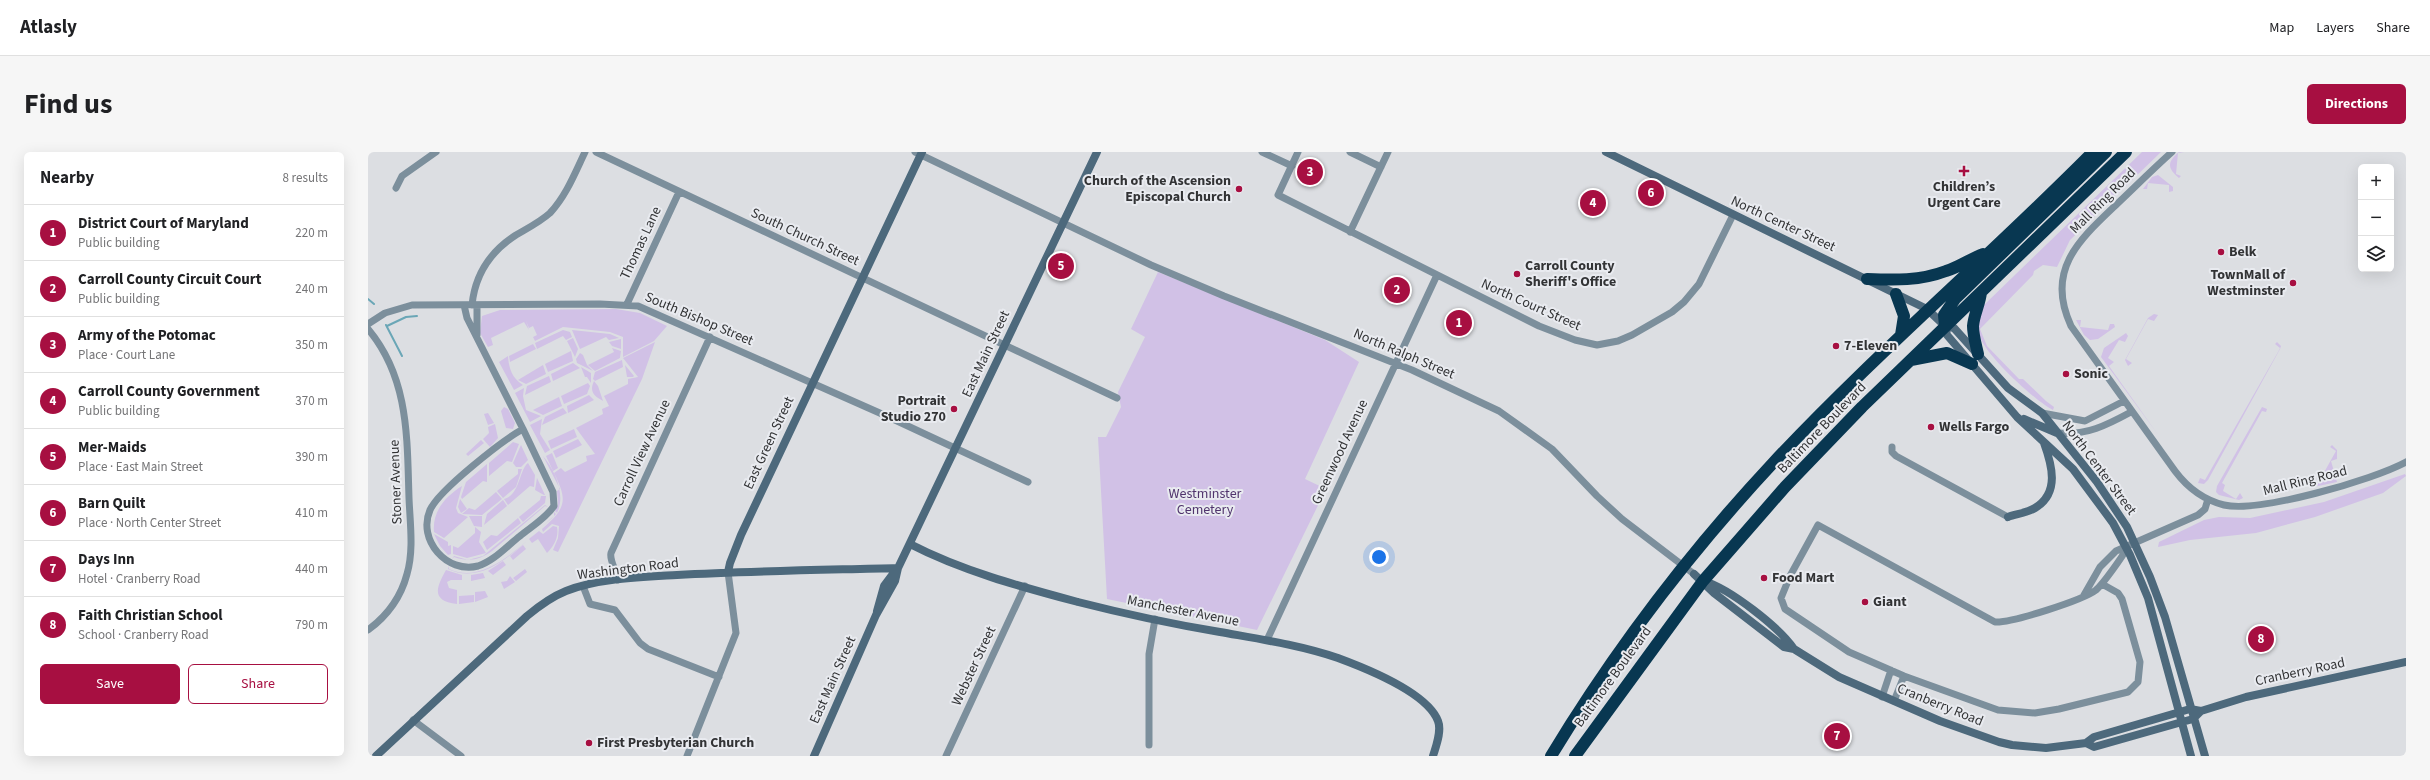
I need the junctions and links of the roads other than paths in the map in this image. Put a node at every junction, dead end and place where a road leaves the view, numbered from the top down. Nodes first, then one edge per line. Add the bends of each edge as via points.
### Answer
1 (436, 152) edge
2 (585, 152) edge
3 (596, 152) edge
4 (1097, 152) edge
5 (1262, 152) edge
6 (1298, 152) edge
7 (1350, 152) edge
8 (1388, 152) edge
9 (1606, 152) edge
10 (2093, 152) edge
11 (2106, 152) edge
12 (2126, 152) edge
13 (2172, 152) edge
14 (919, 153) edge
15 (1617, 154) edge
16 (1292, 166) junction
17 (1381, 168) junction
18 (396, 188) dead end
19 (679, 192) junction
20 (1733, 215) junction
21 (1063, 222) junction
22 (1350, 232) junction
23 (1986, 253) junction
24 (1437, 275) junction
25 (862, 277) junction
26 (1867, 279) junction
27 (1981, 292) junction
28 (1896, 294) junction
29 (627, 304) junction
30 (464, 305) junction
31 (475, 305) junction
32 (1928, 309) junction
33 (368, 324) edge
34 (1945, 326) junction
35 (368, 329) edge
36 (1901, 335) junction
37 (477, 337) junction
38 (710, 337) junction
39 (1005, 344) junction
40 (1975, 359) junction
41 (1911, 360) junction
42 (1396, 364) junction
43 (812, 383) junction
44 (1117, 398) dead end
45 (2124, 401) junction
46 (2131, 412) junction
47 (2042, 413) junction
48 (2017, 417) junction
49 (523, 429) junction
50 (2058, 433) junction
51 (2043, 440) junction
52 (1892, 447) dead end
53 (956, 448) junction
54 (2406, 462) edge
55 (1028, 482) dead end
56 (2208, 499) junction
57 (2008, 517) joint
58 (910, 544) junction
59 (2135, 544) junction
60 (2127, 548) junction
61 (1684, 567) junction
62 (898, 568) junction
63 (728, 572) junction
64 (1699, 577) junction
65 (618, 580) junction
66 (2102, 584) junction
67 (583, 586) junction
68 (1025, 586) junction
69 (2084, 595) junction
70 (1155, 620) junction
71 (368, 630) edge
72 (1267, 640) junction
73 (2406, 662) edge
74 (1891, 670) junction
75 (1904, 676) junction
76 (719, 677) junction
77 (1882, 696) junction
78 (1894, 701) junction
79 (2190, 708) junction
80 (2201, 711) junction
81 (2178, 712) junction
82 (2193, 719) junction
83 (413, 720) junction
84 (2182, 722) junction
85 (2086, 743) junction
86 (1149, 745) dead end
87 (376, 756) edge
88 (461, 756) edge
89 (687, 756) edge
90 (814, 756) edge
91 (946, 756) edge
92 (1433, 756) edge
93 (1551, 756) edge
94 (1575, 756) edge
95 (2191, 756) edge
96 (2205, 756) edge

1 - 18 street via 402,176
2 - 31 street via 565,193 553,209 538,222 504,243 488,260 478,279
3 - 19 street, South Church Street
4 - 21 street, East Main Street
5 - 16 street
6 - 16 street
7 - 17 street
8 - 17 street
9 - 15 street, North Center Street
10 - 23 highway, Baltimore Boulevard
11 - 34 highway via 1956,299 1944,315
12 - 27 highway, Baltimore Boulevard
13 - 45 street, Mall Ring Road via 2076,245 2068,260 2062,281 2062,304 2071,326
14 - 21 street, North Ralph Street
14 - 25 street, East Green Street
15 - 20 street, North Center Street
16 - 22 street, North Court Street via 1278,195
17 - 22 street
19 - 25 street, South Church Street
19 - 29 street, Thomas Lane
20 - 24 street, North Court Street via 1699,284 1684,302 1644,329 1618,341 1587,344 1554,333
20 - 26 street, North Center Street
21 - 39 street, East Main Street
21 - 42 street, North Ralph Street via 1216,293
22 - 24 street, North Court Street
23 - 26 highway via 1949,270 1913,279
23 - 32 highway, Baltimore Boulevard
24 - 42 street, Greenwood Avenue
25 - 39 street, South Church Street
25 - 43 street, East Green Street
26 - 28 street, North Center Street
27 - 34 highway, Baltimore Boulevard
27 - 40 highway via 1980,306 1973,327
28 - 32 street, North Center Street
28 - 36 highway via 1904,316
29 - 31 street, South Bishop Street
29 - 38 street, South Bishop Street via 638,306
30 - 31 street, South Bishop Street
30 - 33 street, South Bishop Street via 407,306 385,313
30 - 37 street via 467,318
31 - 37 street
32 - 34 street, North Center Street
32 - 36 highway, Baltimore Boulevard
34 - 40 street, North Center Street via 1947,335
34 - 40 street, North Center Street via 1954,328
34 - 41 highway, Baltimore Boulevard
35 - 71 street, Stoner Avenue via 393,369 405,408 411,539 409,565 402,588 388,611
36 - 61 highway, Baltimore Boulevard via 1772,464
37 - 49 street
38 - 43 street, South Bishop Street
38 - 65 street, Carroll View Avenue via 610,553 610,561 616,570
39 - 44 street, South Church Street
39 - 53 street, East Main Street
40 - 41 highway via 1947,353
40 - 47 street, North Center Street
40 - 48 street, North Center Street
41 - 64 highway, Baltimore Boulevard via 1814,456
42 - 61 street, North Ralph Street via 1499,411 1525,428 1552,449 1622,519
42 - 72 street, Greenwood Avenue
43 - 53 street, South Bishop Street
43 - 63 street, East Green Street via 741,535
45 - 46 street, Mall Ring Road
45 - 47 street via 2085,421
46 - 50 street via 2096,430 2072,435
46 - 56 street, Mall Ring Road via 2181,480
47 - 50 street, North Center Street
48 - 50 street
48 - 51 street, North Center Street
49 - 49 street via 553,492 554,506 487,562 467,567 449,562 437,552 430,540 427,524 432,507 458,480
50 - 59 street, North Center Street via 2105,493
51 - 57 street via 2054,477 2046,495 2035,508
51 - 60 street, North Center Street via 2090,490
52 - 57 street via 1892,452 1896,456
53 - 55 street, South Bishop Street
53 - 58 street, East Main Street
54 - 56 street, Mall Ring Road via 2370,478 2257,506 2234,507
56 - 59 street via 2205,509 2198,515
58 - 62 street, East Main Street
58 - 68 street, Manchester Avenue via 939,559
59 - 60 street
59 - 79 street, North Center Street via 2165,617
60 - 66 street via 2121,561 2114,566
60 - 69 street via 2116,551 2107,559 2091,580
60 - 81 street, North Center Street via 2157,626
61 - 64 street, North Ralph Street
61 - 93 highway, Baltimore Boulevard via 1623,647
62 - 63 street, Washington Road
62 - 90 street, East Main Street via 884,586 876,615
63 - 65 street, Washington Road
63 - 76 street, East Green Street via 736,633
64 - 77 street, Cranberry Road via 1714,593 1784,647 1794,650 1839,677
64 - 94 highway, Baltimore Boulevard
65 - 67 street, Washington Road
66 - 69 street
66 - 75 street via 2120,595 2140,662 2140,678 2128,692 2059,709 2035,713 2012,712 1981,705
67 - 76 street via 590,604 615,610 648,649
67 - 83 street, Washington Road via 565,591 540,606
68 - 70 street, Manchester Avenue via 1078,602
68 - 91 street, Webster Street
69 - 74 street via 2066,603 1995,622 1818,525 1783,590 1781,598 1785,609 1849,652
70 - 72 street, Manchester Avenue
70 - 86 street via 1149,654
72 - 92 street, Manchester Avenue via 1336,658 1396,684 1424,702 1439,721
73 - 80 street, Cranberry Road via 2246,697
74 - 75 street
74 - 77 street
75 - 78 street
76 - 89 street, East Green Street
77 - 78 street, Cranberry Road
78 - 85 street, Cranberry Road via 1940,721 2012,745 2046,748
79 - 80 street
79 - 81 street, Cranberry Road
79 - 82 street, North Center Street
80 - 82 street, Cranberry Road
81 - 84 street, North Center Street
81 - 85 street, Cranberry Road via 2094,737
82 - 84 street, Cranberry Road
82 - 96 street, North Center Street
83 - 87 street, Washington Road
83 - 88 street
84 - 85 street, Cranberry Road via 2094,747
84 - 95 street, North Center Street

